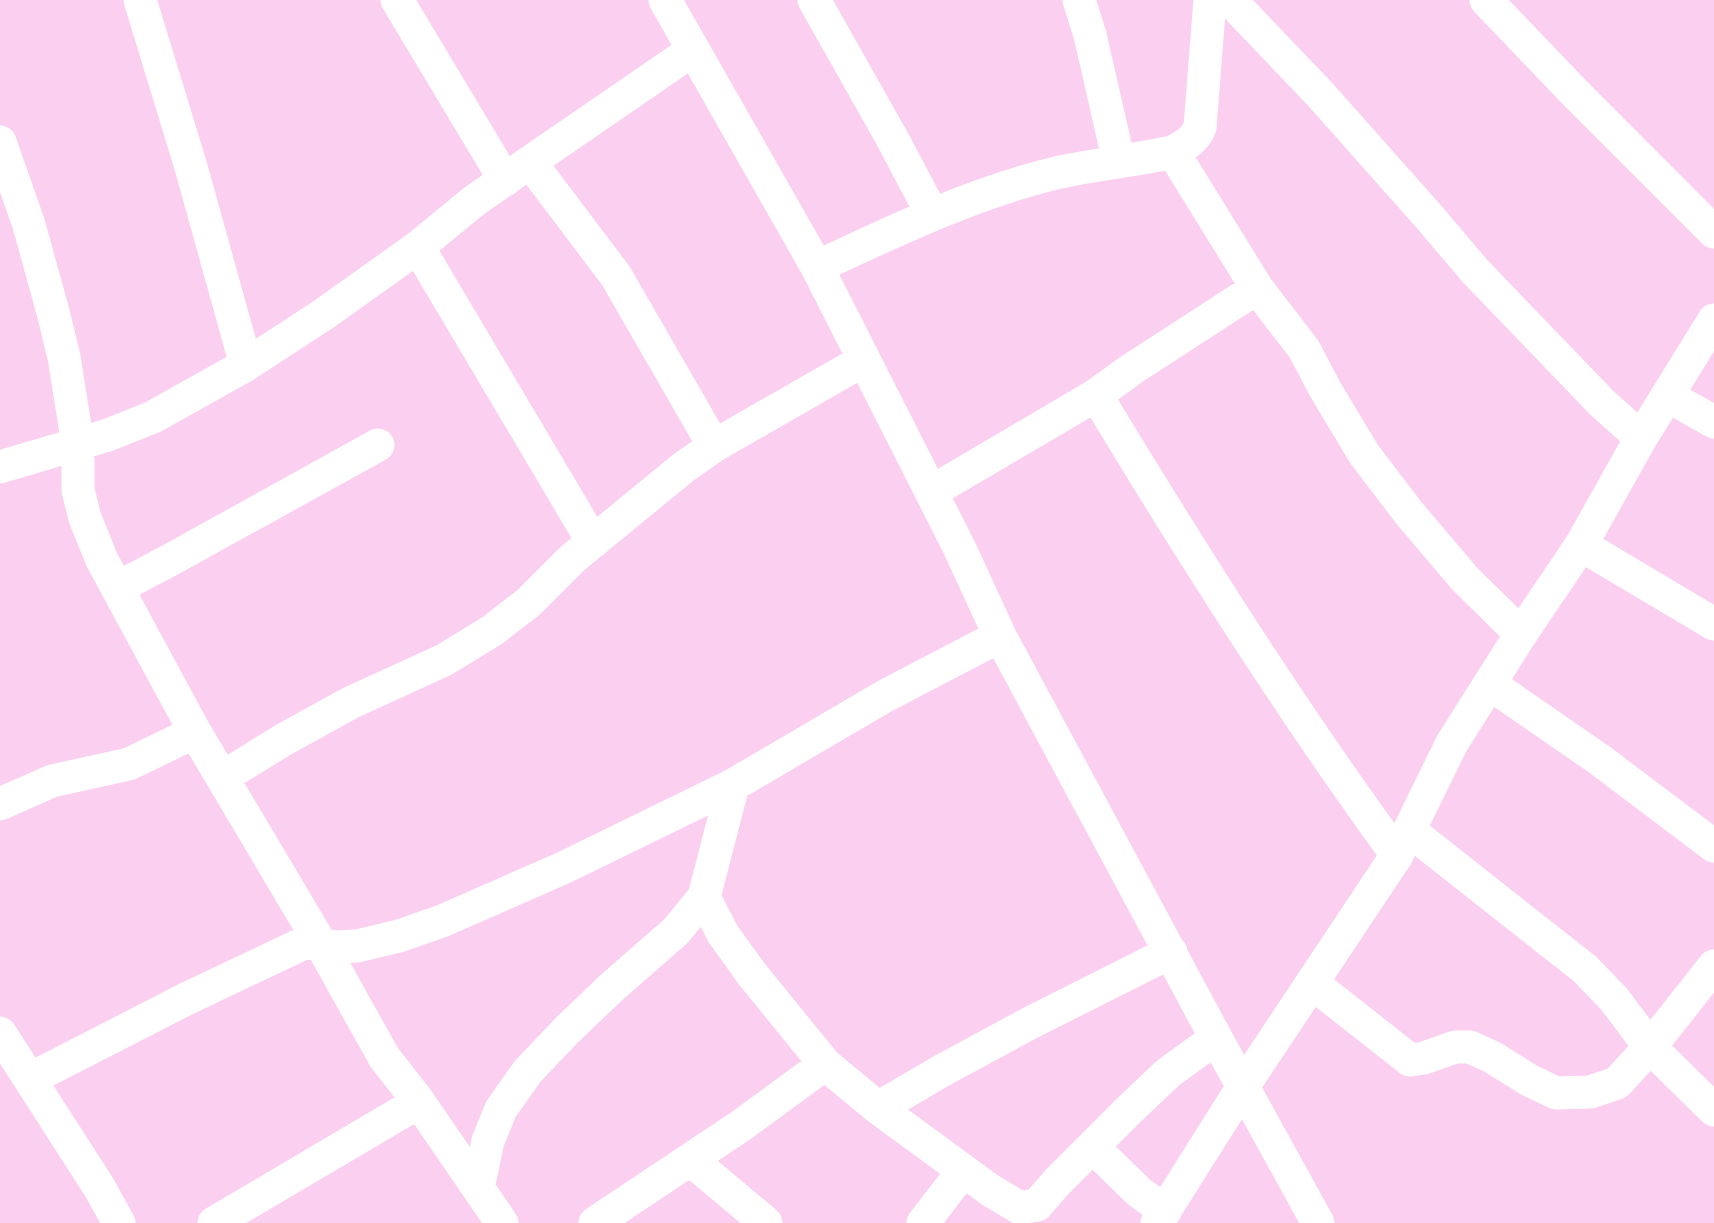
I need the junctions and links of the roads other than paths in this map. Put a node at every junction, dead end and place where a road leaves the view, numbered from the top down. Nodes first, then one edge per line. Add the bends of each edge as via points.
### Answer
1 (140, 0) edge
2 (397, 0) edge
3 (665, 0) edge
4 (814, 0) edge
5 (1079, 0) edge
6 (1210, 0) edge
7 (1230, 0) edge
8 (1486, 0) edge
9 (693, 50) junction
10 (0, 142) edge
11 (1173, 152) junction
12 (1119, 162) junction
13 (517, 171) junction
14 (932, 214) junction
15 (1714, 232) edge
16 (418, 247) junction
17 (817, 267) junction
18 (1257, 288) junction
19 (1714, 320) edge
20 (864, 360) junction
21 (246, 365) junction
22 (1096, 395) junction
23 (1668, 396) junction
24 (1714, 422) edge
25 (1641, 438) junction
26 (78, 445) junction
27 (378, 445) dead end
28 (714, 446) junction
29 (0, 467) edge
30 (931, 492) junction
31 (593, 542) junction
32 (1581, 545) junction
33 (117, 588) junction
34 (1714, 624) edge
35 (1521, 634) junction
36 (1000, 636) junction
37 (1490, 684) junction
38 (195, 732) junction
39 (223, 777) junction
40 (733, 785) junction
41 (0, 804) edge
42 (1404, 843) junction
43 (1714, 846) edge
44 (704, 897) junction
45 (322, 946) junction
46 (1171, 952) junction
47 (1714, 966) edge
48 (1312, 983) junction
49 (0, 1033) edge
50 (1216, 1038) junction
51 (1650, 1047) junction
52 (825, 1064) junction
53 (30, 1078) junction
54 (1244, 1085) junction
55 (419, 1102) junction
56 (878, 1108) junction
57 (1714, 1110) edge
58 (1093, 1147) junction
59 (691, 1160) junction
60 (963, 1171) junction
61 (478, 1188) junction
62 (1161, 1217) edge
63 (119, 1223) edge
64 (214, 1223) edge
65 (502, 1223) edge
66 (595, 1223) edge
67 (766, 1223) edge
68 (923, 1223) edge
69 (1318, 1223) edge

1 - 21 street
2 - 13 street
3 - 9 street
4 - 14 street
5 - 12 street
6 - 11 street via 1200,127 1197,135
7 - 25 street via 1319,93 1475,272 1602,404
8 - 15 street
9 - 13 street
9 - 17 street
10 - 26 street via 53,312
11 - 12 street
11 - 18 street
12 - 14 street via 1061,172
13 - 16 street
13 - 28 street via 616,276
14 - 17 street
16 - 21 street
16 - 31 street
17 - 20 street
18 - 22 street
18 - 35 street via 1304,349 1364,454 1408,513 1465,579
19 - 23 street
20 - 28 street
20 - 30 street
21 - 26 street via 153,417
22 - 30 street
22 - 42 street via 1219,596 1337,773
23 - 24 street
23 - 25 street
25 - 32 street
26 - 29 street
26 - 33 street via 78,490 85,518
27 - 33 street
28 - 31 street
30 - 36 street
31 - 39 street via 493,630 444,660 292,734
32 - 34 street
32 - 35 street
33 - 38 street
35 - 37 street
36 - 40 street via 885,696
36 - 46 street
37 - 42 street via 1452,743
37 - 43 street
38 - 39 street
38 - 41 street via 129,764 51,781
39 - 45 street
40 - 44 street
40 - 45 street via 442,921 357,946
42 - 48 street
42 - 51 street via 1585,969 1614,999
44 - 52 street via 723,934 751,973
44 - 61 street via 676,931 611,988 528,1071 501,1109 488,1141
45 - 53 street via 308,943 294,948
45 - 55 street via 384,1057
46 - 50 street
46 - 56 street via 1030,1023
47 - 51 street
48 - 51 street via 1410,1060 1455,1047 1470,1047 1556,1093 1590,1092 1617,1083
48 - 54 street
49 - 53 street
50 - 54 street
50 - 58 street via 1168,1073
51 - 57 street
52 - 56 street
52 - 59 street
53 - 63 street
54 - 62 street
54 - 69 street
55 - 61 street
55 - 64 street
56 - 60 street
58 - 60 street via 1037,1205 1020,1208
58 - 62 street
59 - 66 street
59 - 67 street
60 - 68 street
61 - 65 street

